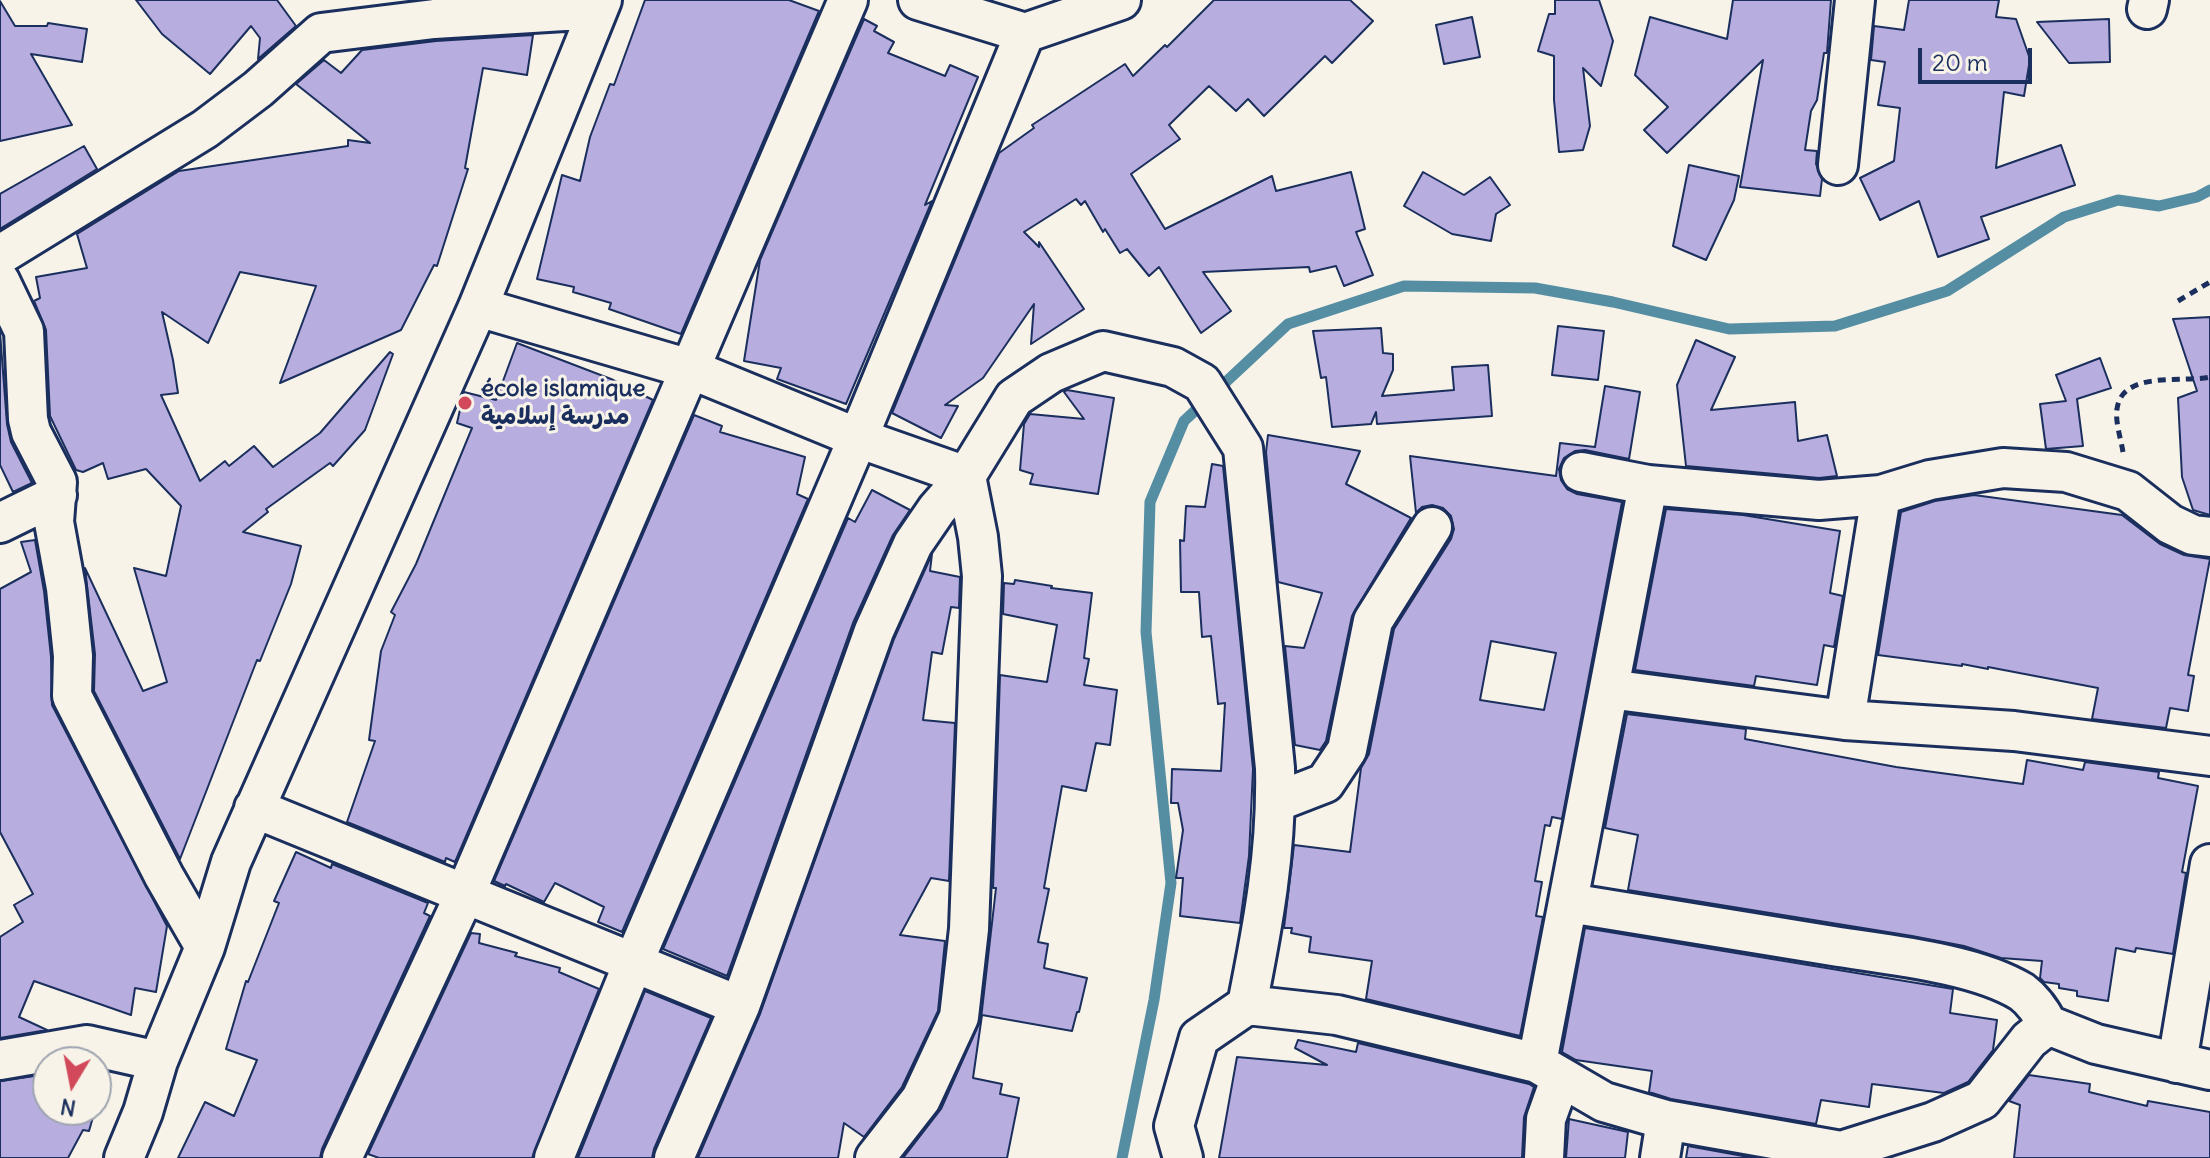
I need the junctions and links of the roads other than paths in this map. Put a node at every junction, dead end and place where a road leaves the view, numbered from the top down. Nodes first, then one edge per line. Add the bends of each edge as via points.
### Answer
1 (848, 0) edge
2 (918, 0) edge
3 (1121, 0) edge
4 (1855, 0) edge
5 (600, 4) edge
6 (1025, 33) junction
7 (1838, 165) dead end
8 (0, 255) edge
9 (0, 281) edge
10 (478, 307) junction
11 (690, 369) junction
12 (858, 438) junction
13 (1581, 472) dead end
14 (966, 476) junction
15 (1648, 485) junction
16 (57, 495) junction
17 (1881, 495) junction
18 (0, 523) edge
19 (1432, 527) dead end
20 (2210, 537) edge
21 (1609, 689) junction
22 (1845, 720) junction
23 (2210, 756) edge
24 (1276, 802) junction
25 (254, 808) junction
26 (2210, 864) edge
27 (465, 894) junction
28 (1569, 903) junction
29 (205, 947) junction
30 (634, 961) junction
31 (1247, 1005) junction
32 (740, 1006) junction
33 (2048, 1025) junction
34 (0, 1060) edge
35 (158, 1061) junction
36 (2194, 1066) edge
37 (1549, 1070) junction
38 (1666, 1120) junction
39 (124, 1158) edge
40 (342, 1158) edge
41 (554, 1158) edge
42 (674, 1158) edge
43 (875, 1158) edge
44 (1183, 1158) edge
45 (1544, 1158) edge
46 (1660, 1158) edge

1 - 11 street
2 - 6 street
3 - 6 street
4 - 7 street
5 - 8 street via 321,33 205,129
5 - 10 street
6 - 12 street
9 - 16 street via 24,331 28,419 57,482
10 - 11 street
10 - 25 street
11 - 12 street
11 - 27 street
12 - 14 street
12 - 30 street
13 - 15 street
14 - 24 street via 1014,398 1051,373 1103,351 1173,367 1202,383 1243,448
14 - 32 street via 913,544 874,631
14 - 43 street via 982,576 969,929 959,1017 921,1099
15 - 17 street via 1819,500
15 - 21 street
16 - 18 street
16 - 29 street via 54,522 66,588 72,696
17 - 20 street via 1930,480 2003,468 2066,472 2128,491 2170,524
17 - 22 street
19 - 24 street via 1373,621 1347,750 1325,783
21 - 22 street
21 - 28 street
22 - 23 street via 2014,731
24 - 31 street via 1269,895
25 - 27 street
25 - 29 street
26 - 36 street
27 - 30 street
27 - 40 street
28 - 33 street via 1960,970 2022,992
28 - 37 street
29 - 35 street
30 - 32 street
30 - 41 street
31 - 37 street via 1337,1015
31 - 44 street via 1199,1038 1174,1126
32 - 42 street
33 - 36 street via 2096,1044
33 - 38 street via 2029,1040 1982,1100 1933,1122 1841,1151
34 - 35 street via 87,1045
35 - 39 street
37 - 38 street via 1604,1102
37 - 45 street
38 - 46 street

